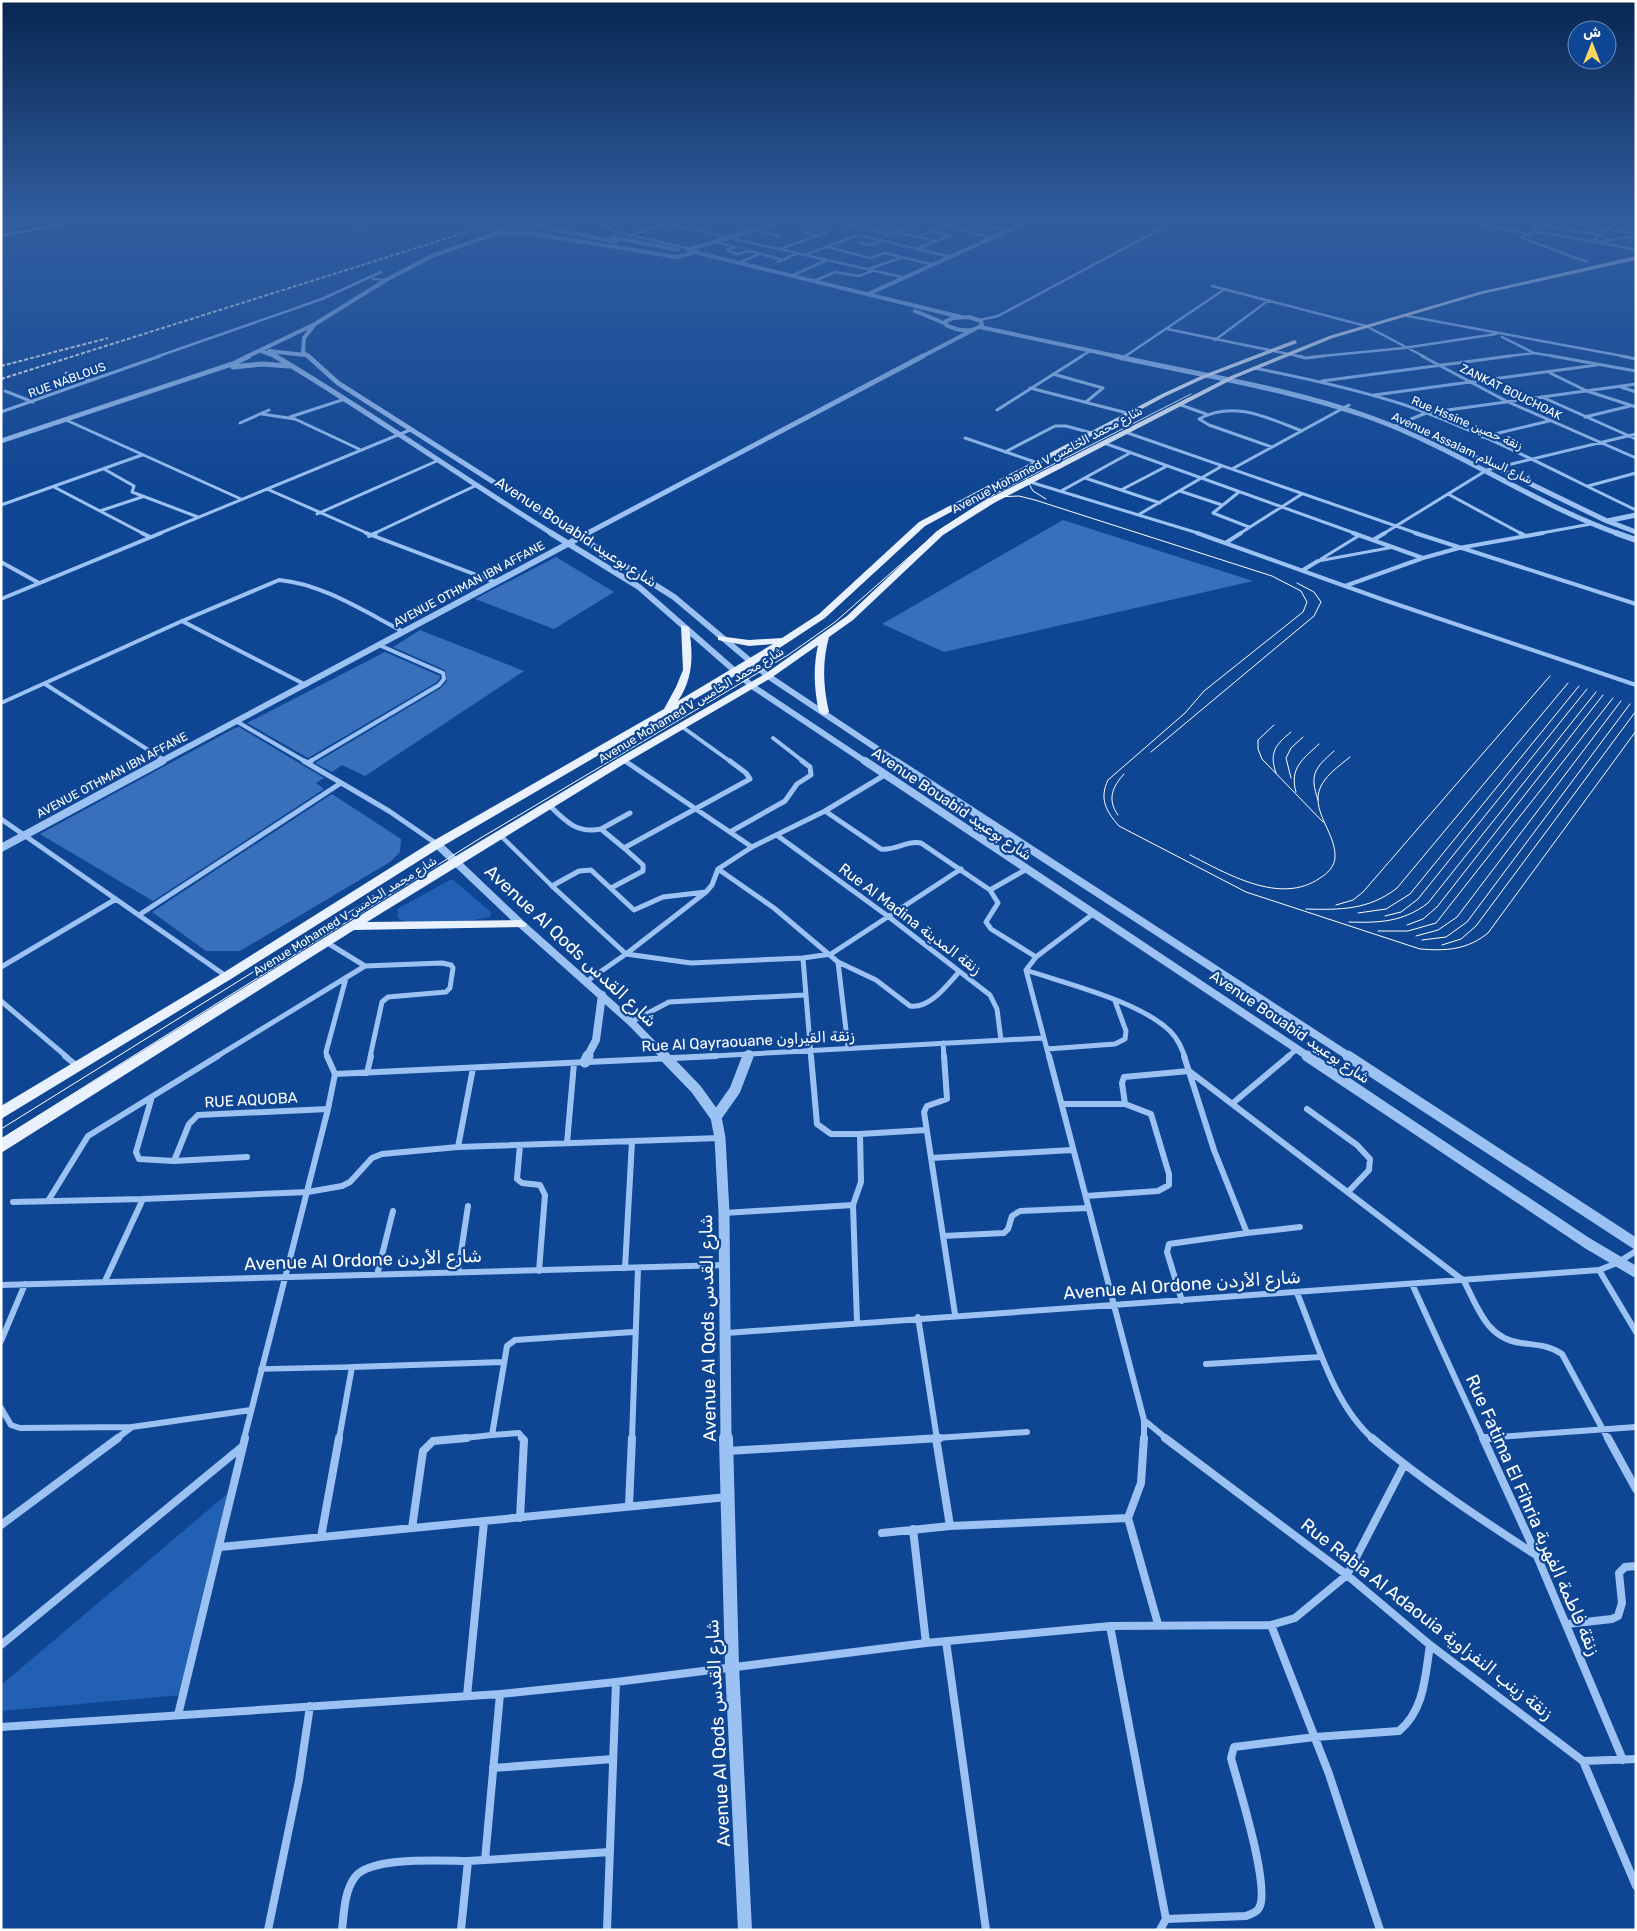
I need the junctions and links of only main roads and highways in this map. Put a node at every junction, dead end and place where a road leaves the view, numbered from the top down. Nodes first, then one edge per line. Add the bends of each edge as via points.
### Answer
1 (1419, 310) edge
2 (1371, 317) dead end
3 (1323, 332) dead end
4 (1306, 338) dead end
5 (684, 627) road end
6 (825, 636) junction
7 (721, 638) road end
8 (787, 640) junction
9 (824, 712) road end
10 (664, 713) junction
11 (521, 924) road end
12 (354, 926) junction
13 (1, 1113) edge
14 (1, 1147) edge

1 - 6 main road, Avenue Mohamed V شارع محمد الخامس via 1366,326 1254,368 991,501 951,525 850,618
2 - 3 main road
4 - 8 main road, Avenue Mohamed V شارع محمد الخامس via 1202,377 1127,413 922,524 822,616
5 - 10 main road via 687,677
6 - 9 main road via 818,676
6 - 12 main road, Avenue Mohamed V شارع محمد الخامس via 752,686 623,760
7 - 8 main road via 749,643
8 - 10 main road, Avenue Mohamed V شارع محمد الخامس
10 - 13 main road, Avenue Mohamed V شارع محمد الخامس via 437,844
11 - 12 main road
12 - 14 main road, Avenue Mohamed V شارع محمد الخامس

